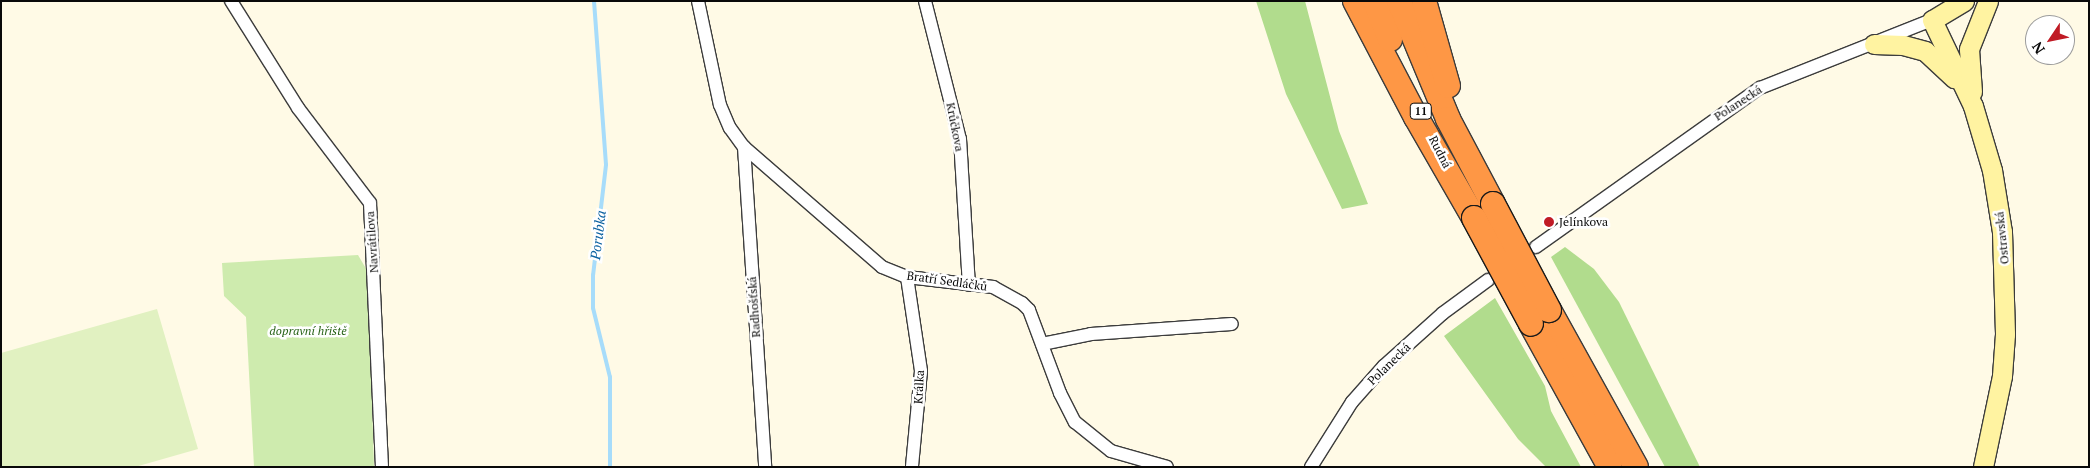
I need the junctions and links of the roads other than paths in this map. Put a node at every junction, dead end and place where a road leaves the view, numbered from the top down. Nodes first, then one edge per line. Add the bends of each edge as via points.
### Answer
1 (231, 1) edge
2 (698, 1) edge
3 (925, 1) edge
4 (1355, 1) edge
5 (1375, 1) edge
6 (1399, 1) edge
7 (1424, 1) edge
8 (1964, 1) edge
9 (1988, 1) edge
10 (1932, 20) junction
11 (1874, 44) junction
12 (1973, 106) junction
13 (744, 147) junction
14 (1483, 211) junction
15 (1536, 247) dead end
16 (907, 277) junction
17 (1488, 280) dead end
18 (968, 285) junction
19 (1540, 317) junction
20 (1232, 324) dead end
21 (1042, 344) junction
22 (382, 467) edge
23 (765, 467) edge
24 (912, 467) edge
25 (1167, 467) edge
26 (1311, 467) edge
27 (1610, 467) edge
28 (1636, 467) edge
29 (1983, 467) edge

1 - 22 street, Navrátilova via 298,108 370,203
2 - 13 street, Bratří Sedláčků via 720,105 730,128
3 - 18 street, Krůčkova via 960,140
4 - 14 highway via 1416,117
5 - 14 highway, Rudná / 11 via 1424,119
6 - 14 highway, Rudná / 11
7 - 14 highway
8 - 10 street, Polanecká
9 - 12 street via 1969,49
10 - 11 street, Polanecká
10 - 12 street, Ostravská
11 - 12 street via 1903,45 1925,51 1946,68
11 - 15 street, Polanecká via 1760,88
12 - 29 street, Ostravská via 1998,201 2006,290 2002,376
13 - 16 street, Bratří Sedláčků via 882,267
13 - 23 street, Radhošťská
14 - 19 highway, 11, bridge
16 - 18 street, Bratří Sedláčků
16 - 24 street, Králka via 921,371
17 - 26 street, Polanecká via 1443,313 1378,373 1337,423
18 - 21 street, Bratří Sedláčků via 993,287 1022,303 1029,310
19 - 27 highway, 11
19 - 28 highway, 11
20 - 21 street via 1091,334
21 - 25 street, Bratří Sedláčků via 1060,393 1075,422 1111,451

